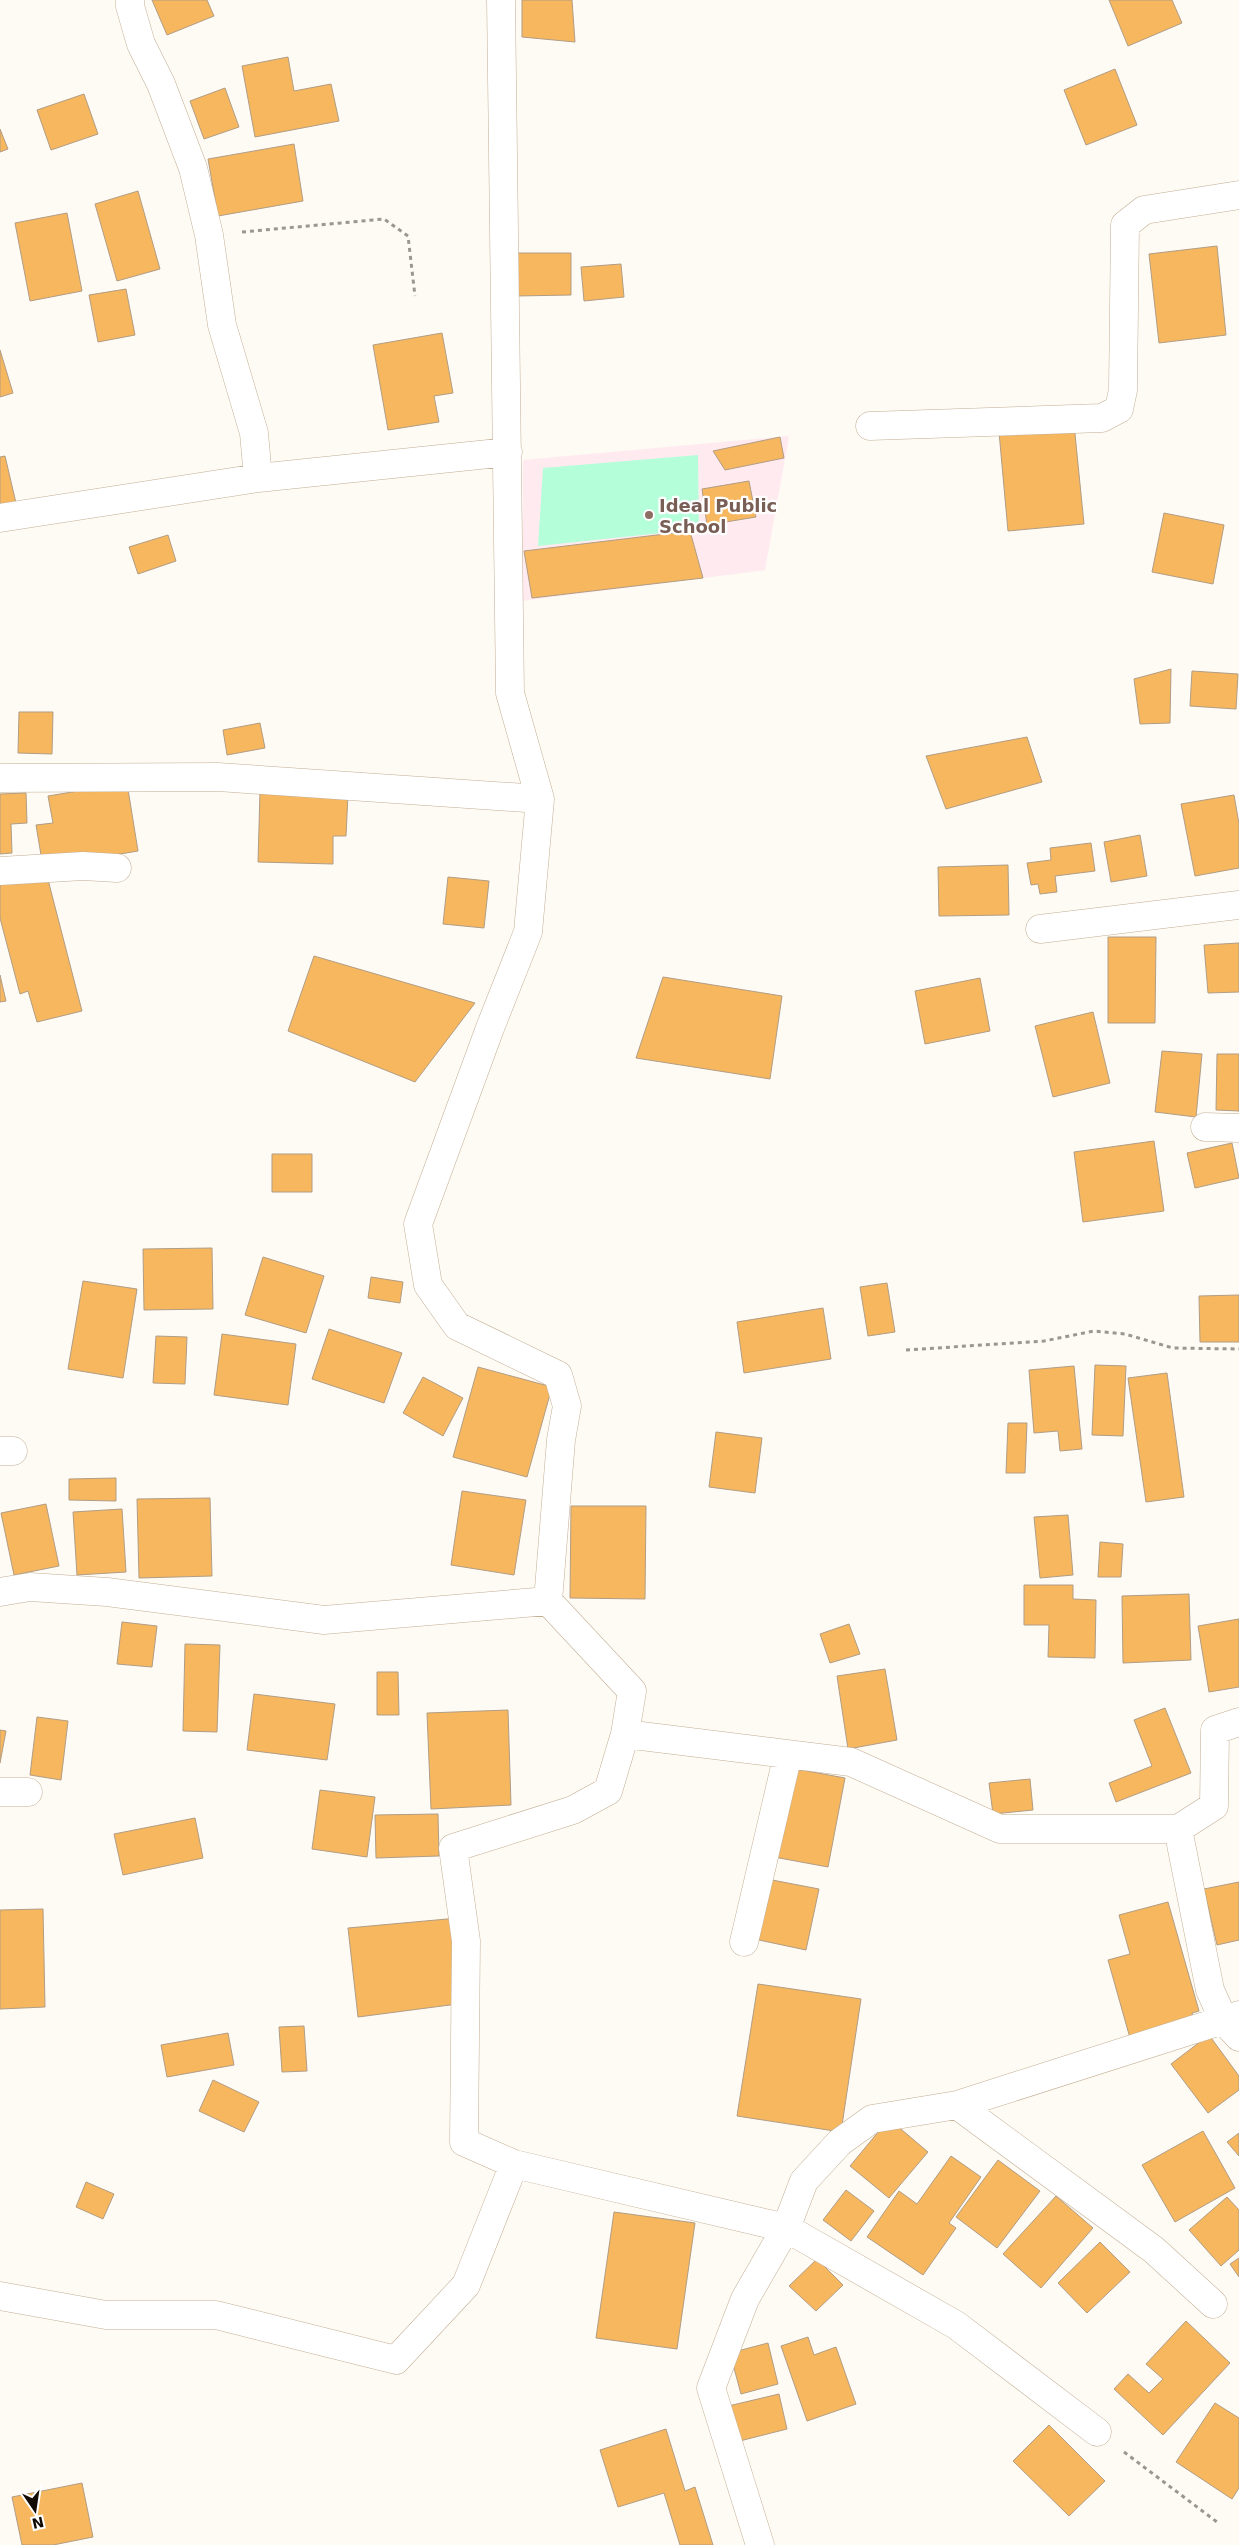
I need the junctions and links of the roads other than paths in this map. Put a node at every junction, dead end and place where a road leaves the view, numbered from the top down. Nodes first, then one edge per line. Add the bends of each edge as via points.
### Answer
1 (130, 0) edge
2 (501, 0) edge
3 (1239, 195) edge
4 (870, 426) dead end
5 (508, 452) junction
6 (258, 478) junction
7 (0, 518) edge
8 (0, 778) edge
9 (540, 799) junction
10 (117, 868) dead end
11 (0, 871) edge
12 (1239, 905) edge
13 (1040, 928) dead end
14 (1205, 1127) dead end
15 (1239, 1128) edge
16 (0, 1592) edge
17 (548, 1601) junction
18 (1239, 1722) edge
19 (625, 1734) junction
20 (788, 1754) junction
21 (0, 1792) edge
22 (28, 1792) dead end
23 (1178, 1829) junction
24 (744, 1942) dead end
25 (1234, 2025) edge
26 (957, 2105) junction
27 (514, 2164) junction
28 (786, 2228) junction
29 (0, 2296) edge
30 (1213, 2304) dead end
31 (1097, 2432) road end
32 (760, 2545) edge

1 - 6 street via 141,44 161,84 193,168 209,235 222,325 254,433
2 - 5 street
3 - 4 street via 1144,210 1125,225 1123,390 1118,409 1102,418
5 - 6 street
5 - 9 street via 510,693
6 - 7 street
8 - 9 street via 218,777
9 - 17 street via 528,932 418,1224 428,1285 457,1326 558,1375 567,1406 561,1440
10 - 11 street via 83,866
12 - 13 street
14 - 15 street
16 - 17 street via 30,1587 108,1592 324,1620
17 - 19 street via 632,1691
18 - 23 street via 1214,1730 1214,1806
19 - 20 street
19 - 27 street via 608,1791 573,1810 452,1848 466,1941 464,2142
20 - 23 street via 851,1762 1000,1829
20 - 24 street
21 - 22 street
23 - 25 street via 1210,1990
25 - 26 street
26 - 28 street via 872,2119 840,2142 804,2181
26 - 30 street via 1154,2250
27 - 28 street
27 - 29 street via 466,2285 396,2360 216,2315 106,2315
28 - 31 street via 956,2325
28 - 32 street via 746,2299 711,2388

